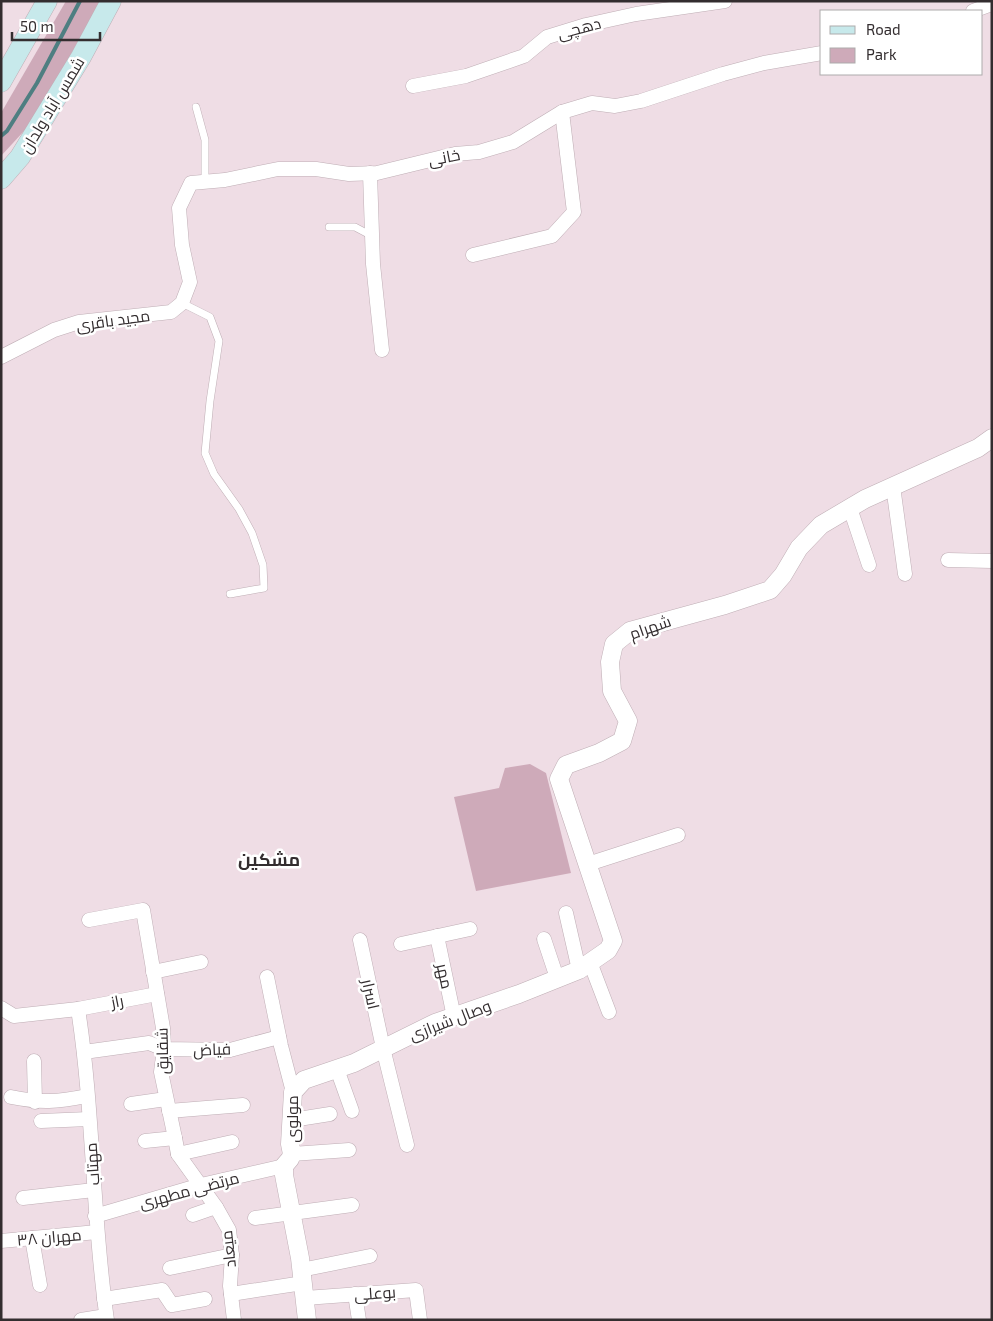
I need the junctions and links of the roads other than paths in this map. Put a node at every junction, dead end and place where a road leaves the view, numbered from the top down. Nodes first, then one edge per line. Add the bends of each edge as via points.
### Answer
1 (47, 1) edge
2 (111, 1) edge
3 (724, 1) edge
4 (992, 4) edge
5 (976, 10) edge
6 (820, 53) edge
7 (1, 82) edge
8 (413, 86) dead end
9 (196, 107) dead end
10 (562, 112) junction
11 (370, 173) junction
12 (1, 179) edge
13 (205, 182) junction
14 (329, 227) dead end
15 (372, 236) junction
16 (473, 255) dead end
17 (182, 303) junction
18 (382, 350) dead end
19 (1, 357) edge
20 (992, 438) edge
21 (893, 486) junction
22 (850, 508) junction
23 (948, 560) dead end
24 (992, 561) edge
25 (869, 565) dead end
26 (906, 574) dead end
27 (230, 594) dead end
28 (678, 836) dead end
29 (588, 864) junction
30 (566, 913) dead end
31 (89, 920) dead end
32 (470, 929) dead end
33 (437, 936) junction
34 (544, 939) dead end
35 (360, 940) dead end
36 (401, 944) dead end
37 (608, 950) joint
38 (201, 962) dead end
39 (584, 966) junction
40 (153, 972) junction
41 (267, 977) dead end
42 (557, 978) junction
43 (157, 994) junction
44 (1, 1008) edge
45 (78, 1009) junction
46 (609, 1012) dead end
47 (454, 1017) junction
48 (279, 1037) junction
49 (383, 1048) junction
50 (164, 1049) junction
51 (84, 1052) junction
52 (34, 1061) dead end
53 (337, 1069) junction
54 (293, 1092) junction
55 (87, 1096) junction
56 (11, 1097) dead end
57 (35, 1102) junction
58 (131, 1104) dead end
59 (168, 1105) junction
60 (243, 1105) dead end
61 (352, 1111) dead end
62 (330, 1114) dead end
63 (89, 1119) junction
64 (292, 1120) junction
65 (41, 1121) dead end
66 (175, 1138) junction
67 (145, 1142) dead end
68 (232, 1142) dead end
69 (407, 1146) dead end
70 (350, 1150) dead end
71 (178, 1154) junction
72 (288, 1160) junction
73 (200, 1185) junction
74 (94, 1190) junction
75 (23, 1198) dead end
76 (352, 1205) dead end
77 (216, 1207) junction
78 (291, 1212) junction
79 (193, 1214) dead end
80 (95, 1216) junction
81 (254, 1218) dead end
82 (97, 1232) junction
83 (32, 1238) junction
84 (1, 1241) edge
85 (232, 1254) junction
86 (370, 1256) dead end
87 (170, 1268) dead end
88 (303, 1284) junction
89 (40, 1285) dead end
90 (231, 1294) junction
91 (354, 1294) junction
92 (104, 1299) junction
93 (205, 1299) dead end
94 (106, 1318) edge
95 (81, 1320) edge
96 (234, 1320) edge
97 (307, 1320) edge
98 (359, 1320) edge
99 (420, 1320) edge

1 - 7 main road
2 - 12 main road, شمس آباد ولدان via 20,157
3 - 8 street, دهچی via 586,25 547,37 524,56 466,76
4 - 5 street
6 - 10 street, خانی via 764,63 640,101 615,106 592,103
9 - 13 lane via 205,140
10 - 11 street, خانی via 513,142 479,152 455,154
10 - 16 street via 574,212 552,236
11 - 13 street, خانی via 278,169
11 - 15 street
13 - 17 street, خانی via 191,183 179,208 190,282
14 - 15 lane via 355,227
15 - 18 street
17 - 19 street, مجید باقری via 171,312 79,322 54,330
17 - 27 lane via 210,317 219,341 205,453 214,474 239,508 252,533 263,565 264,588
20 - 21 street, شهرام via 978,448
21 - 22 street, شهرام
21 - 26 street
22 - 25 street
22 - 29 street, شهرام via 815,531 770,590 630,631 614,644 610,662 612,691 628,721 622,741 566,764 559,779
23 - 24 street
28 - 29 street
29 - 37 street, شهرام via 613,941
30 - 39 street
31 - 40 street, شقایق via 143,910
32 - 33 street
33 - 36 street
33 - 47 street, مهر
34 - 42 street
35 - 49 street, اسرار
37 - 39 street, وصال شیرازی
38 - 40 street
39 - 42 street, وصال شیرازی
39 - 46 street
40 - 43 street, شقایق
41 - 48 street, مولوی
42 - 47 street, وصال شیرازی
43 - 45 street, راز
43 - 50 street, شقایق
44 - 45 street, راز via 14,1016
45 - 51 street, مهتاب
47 - 49 street, وصال شیرازی
48 - 50 street, فیاض via 230,1050
48 - 54 street, مولوی
49 - 53 street, وصال شیرازی
49 - 69 street, اسرار
50 - 51 street, فیاض via 149,1043
50 - 59 street, شقایق via 161,1072
51 - 55 street, مهتاب
52 - 57 street
53 - 54 street, وصال شیرازی via 304,1080
53 - 61 street
54 - 64 street, مولوی
55 - 57 street
55 - 63 street, مهتاب
56 - 57 street
58 - 59 street
59 - 60 street
59 - 66 street, شقایق
62 - 64 street
63 - 65 street
63 - 74 street, مهتاب
64 - 72 street, مولوی
66 - 67 street
66 - 71 street, شقایق
68 - 71 street
70 - 72 street, مرتضی مطهری
71 - 73 street, شقایق
72 - 73 street, مرتضی مطهری
72 - 78 street, مولوی via 284,1175
73 - 77 street, میعاد
73 - 80 street, مرتضی مطهری
74 - 75 street
74 - 80 street, مهتاب
76 - 78 street
77 - 79 street
77 - 85 street, میعاد via 229,1230
78 - 81 street
78 - 88 street, مولوی
80 - 82 street, مهتاب
82 - 83 street, مهران ۳۸
82 - 92 street, مهتاب
83 - 84 street, مهران ۳۸
83 - 89 street
85 - 87 street
85 - 90 street, میعاد
86 - 88 street
88 - 90 street
88 - 91 street, بوعلی
88 - 97 street, مولوی
90 - 96 street, میعاد
91 - 98 street
91 - 99 street, بوعلی via 416,1290
92 - 93 street via 162,1290 172,1305
92 - 94 street, مهتاب
94 - 95 street

